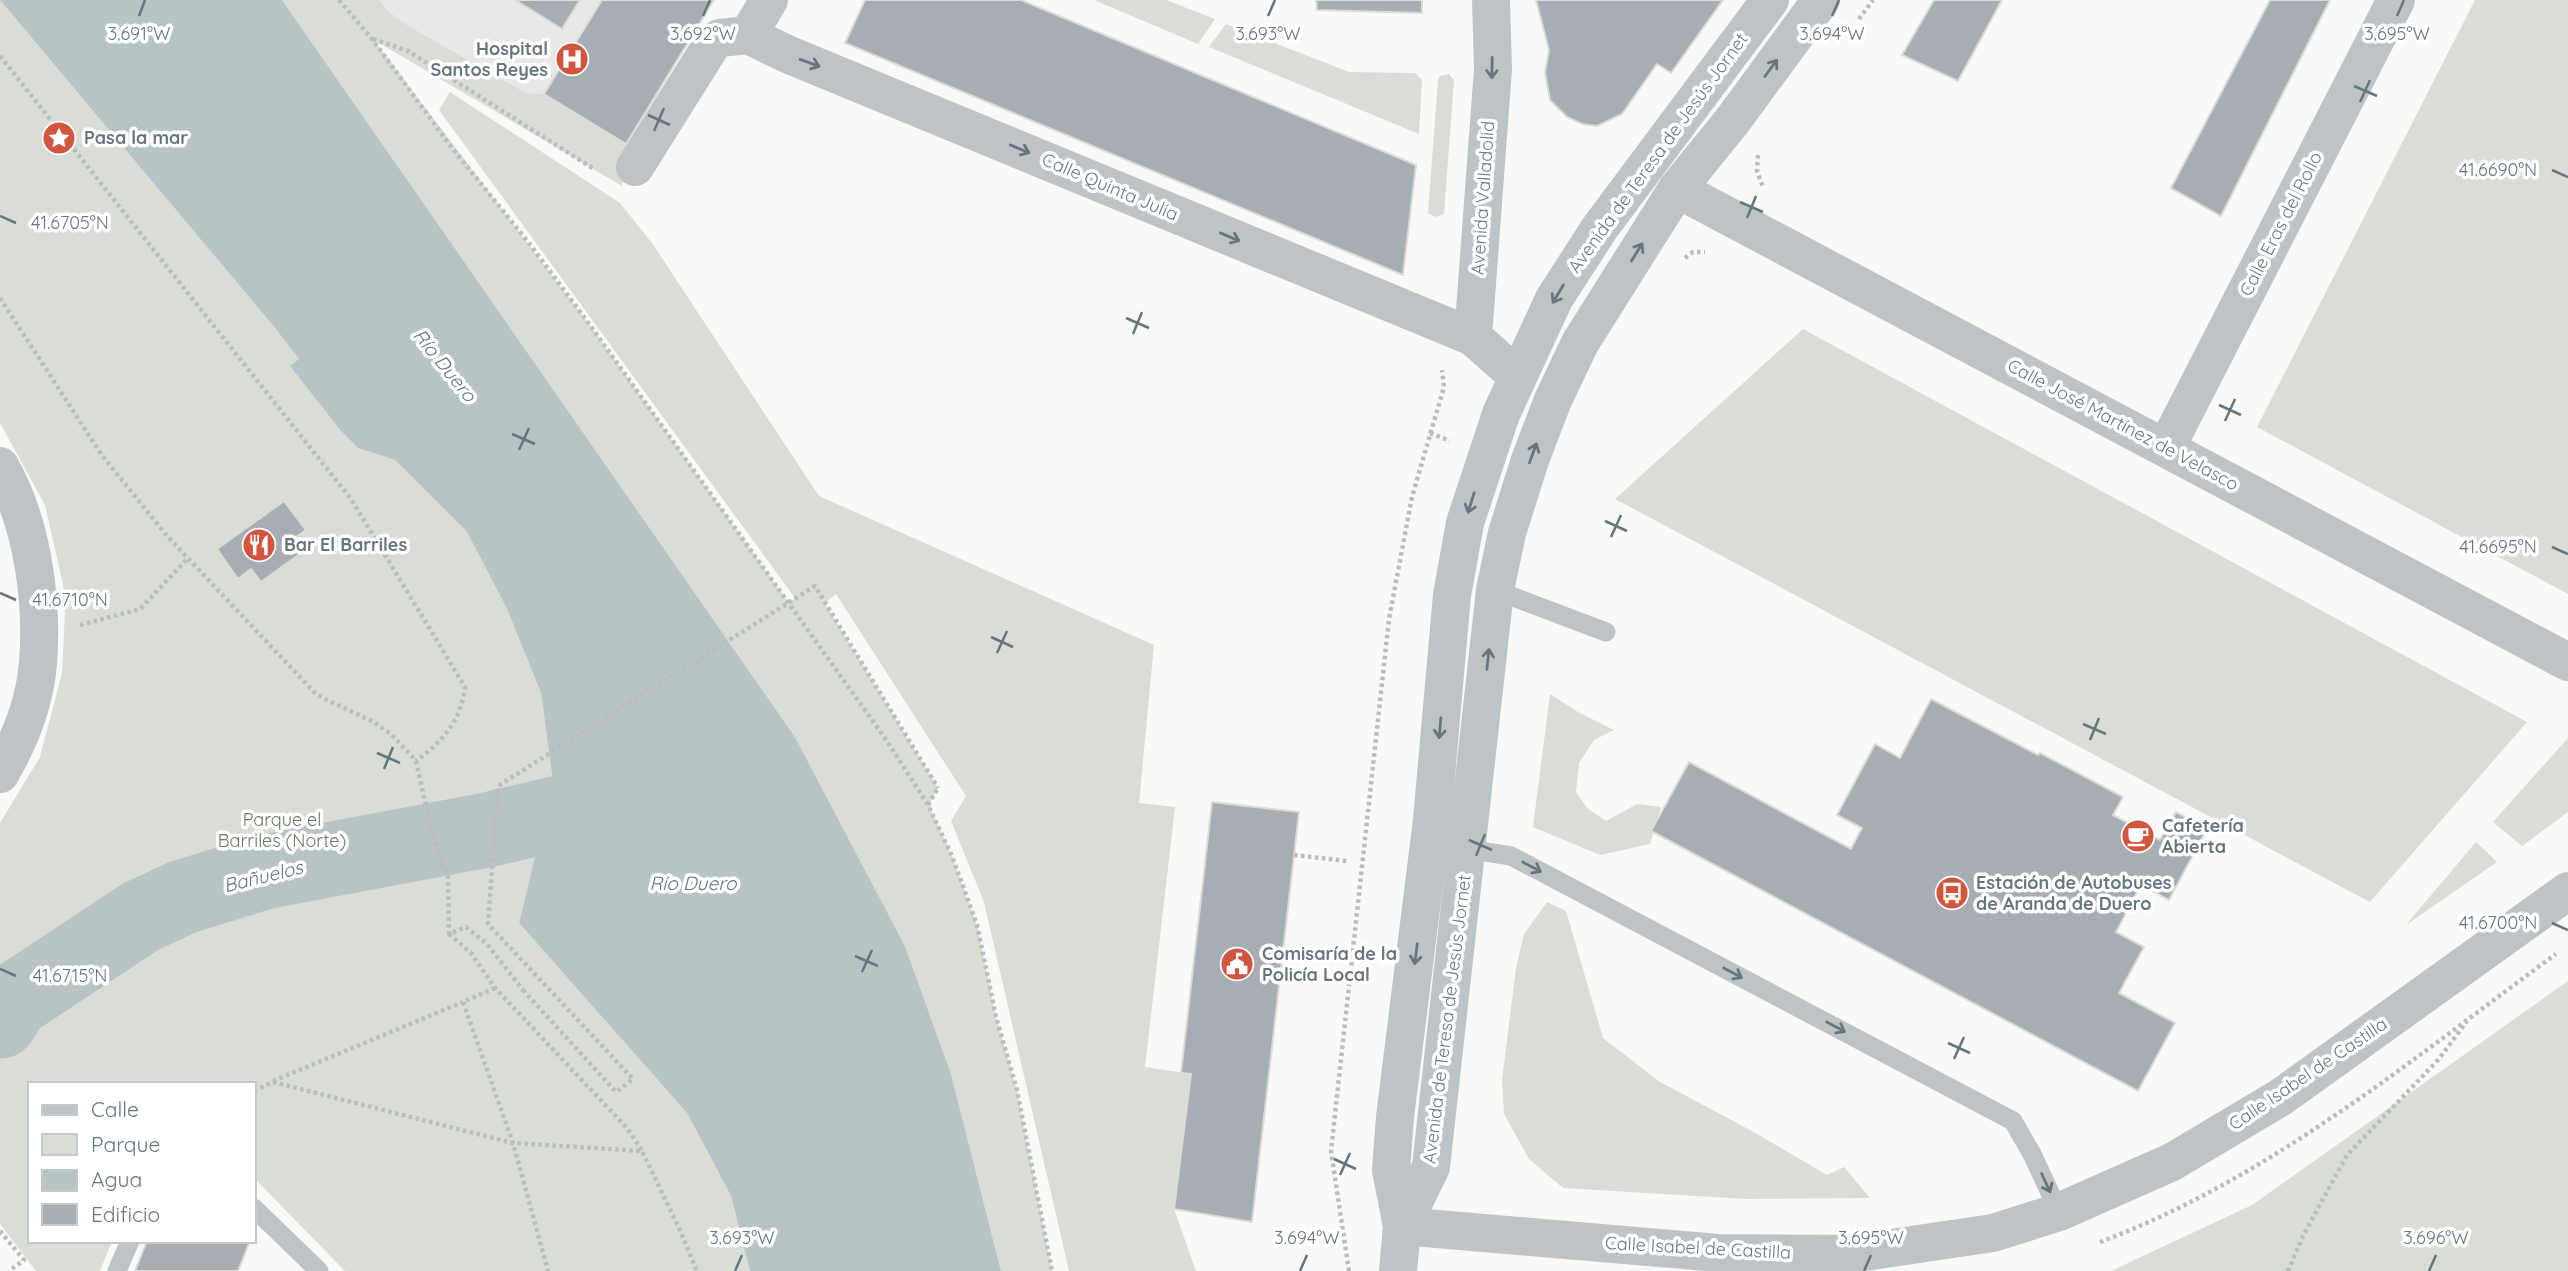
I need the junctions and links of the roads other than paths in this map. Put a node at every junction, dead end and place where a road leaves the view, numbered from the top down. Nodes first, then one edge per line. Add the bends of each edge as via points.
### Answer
1 (769, 0) edge
2 (1491, 0) edge
3 (1770, 0) edge
4 (1821, 0) edge
5 (2396, 0) edge
6 (748, 35) junction
7 (617, 169) road end
8 (1677, 189) junction
9 (1473, 337) junction
10 (1517, 376) junction
11 (2166, 448) junction
12 (0, 466) edge
13 (1495, 590) junction
14 (1606, 632) dead end
15 (2568, 662) edge
16 (0, 774) edge
17 (1467, 849) junction
18 (2568, 891) edge
19 (256, 1210) edge
20 (2059, 1212) junction
21 (1402, 1226) junction
22 (129, 1243) edge
23 (117, 1271) edge
24 (318, 1271) edge
25 (1398, 1271) edge

1 - 6 street
2 -> 9 street, Avenida Valladolid via 1493,69
3 -> 10 street, Avenida de Teresa de Jesús Jornet via 1599,229 1554,299
8 -> 4 street, Avenida de Teresa de Jesús Jornet
5 - 11 street, Calle Eras del Rollo
6 - 7 street via 714,41
6 -> 9 street, Calle Quinta Julia
8 - 11 street, Calle José Martínez de Velasco
13 -> 8 street, Avenida de Teresa de Jesús Jornet via 1507,533 1553,401 1580,343
9 - 10 street
10 -> 21 street, Avenida de Teresa de Jesús Jornet via 1471,501 1452,595 1432,820 1395,1117 1391,1170
11 - 15 street, Calle José Martínez de Velasco
12 - 16 street via 11,485 32,561 39,635 38,666 25,722
13 - 14 lane
17 -> 13 street, Avenida de Teresa de Jesús Jornet
17 -> 20 lane via 1511,856 2013,1121
17 - 21 street, Avenida de Teresa de Jesús Jornet via 1432,1167
18 - 20 street, Calle Isabel de Castilla via 2281,1097 2172,1162
19 - 24 lane
20 - 21 street, Calle Isabel de Castilla via 1993,1233 1851,1254 1718,1253
21 - 25 street
22 - 23 lane

